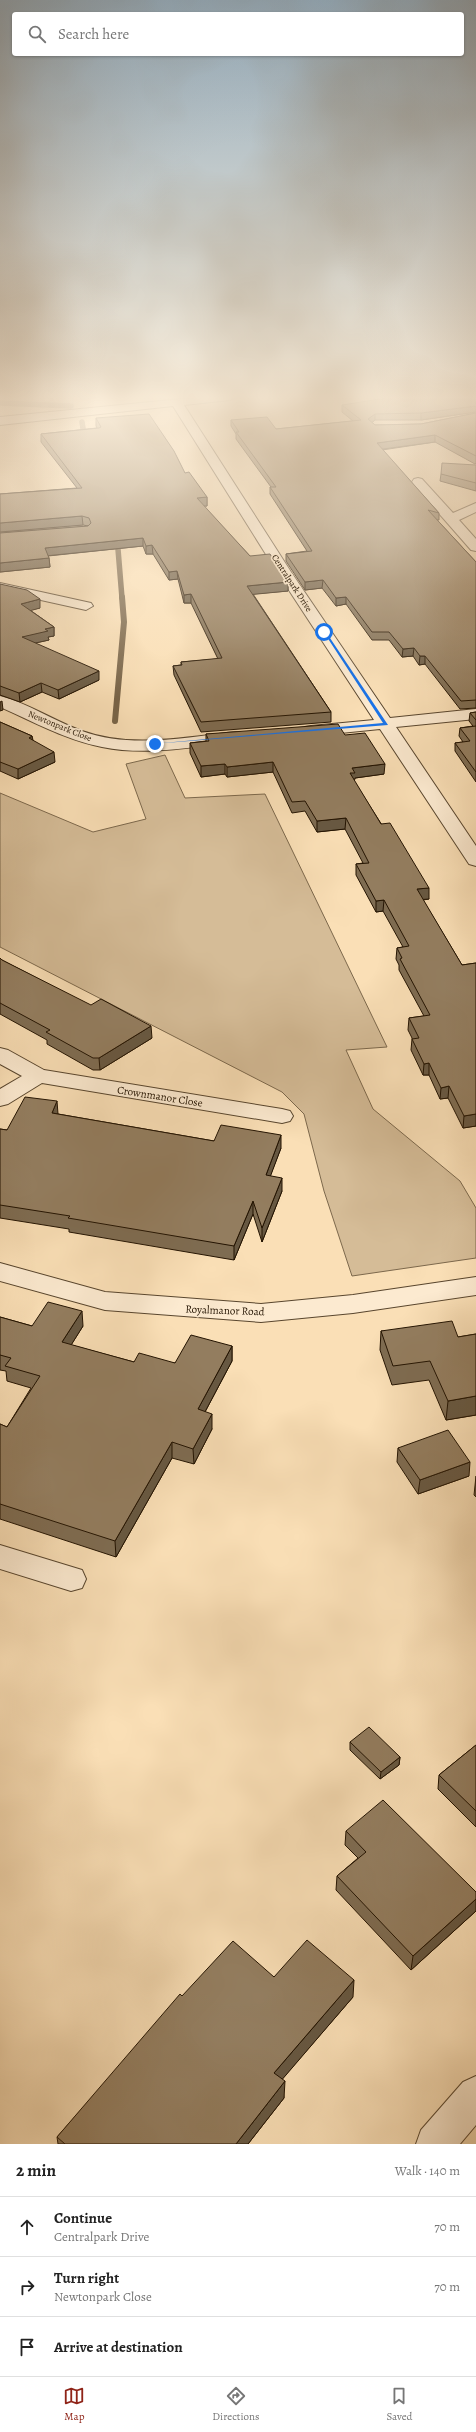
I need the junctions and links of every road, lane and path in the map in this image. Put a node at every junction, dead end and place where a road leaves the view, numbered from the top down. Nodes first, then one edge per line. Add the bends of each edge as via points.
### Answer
1 (237, 497) edge
2 (431, 497) edge
3 (476, 507) edge
4 (451, 519) junction
5 (476, 547) edge
6 (0, 587) edge
7 (86, 606) dead end
8 (0, 701) edge
9 (476, 714) edge
10 (386, 724) junction
11 (298, 732) edge
12 (250, 736) edge
13 (476, 860) edge
14 (0, 1055) edge
15 (38, 1076) junction
16 (0, 1099) edge
17 (282, 1116) dead end
18 (0, 1272) edge
19 (476, 1286) edge
20 (0, 1557) edge
21 (71, 1579) dead end
22 (476, 2095) edge
23 (435, 2144) edge

1 - 10 street, Centralpark Drive
2 - 4 street
3 - 4 street
4 - 5 street
6 - 7 street
8 - 12 street, Newtonpark Close via 84,737 103,742 155,744
9 - 10 street
10 - 11 street
10 - 13 street, Centralpark Drive
14 - 15 street, Crownmanor Close
15 - 16 street
15 - 17 street, Crownmanor Close
18 - 19 street, Royalmanor Road via 105,1301 260,1313 353,1304
20 - 21 street
22 - 23 street

